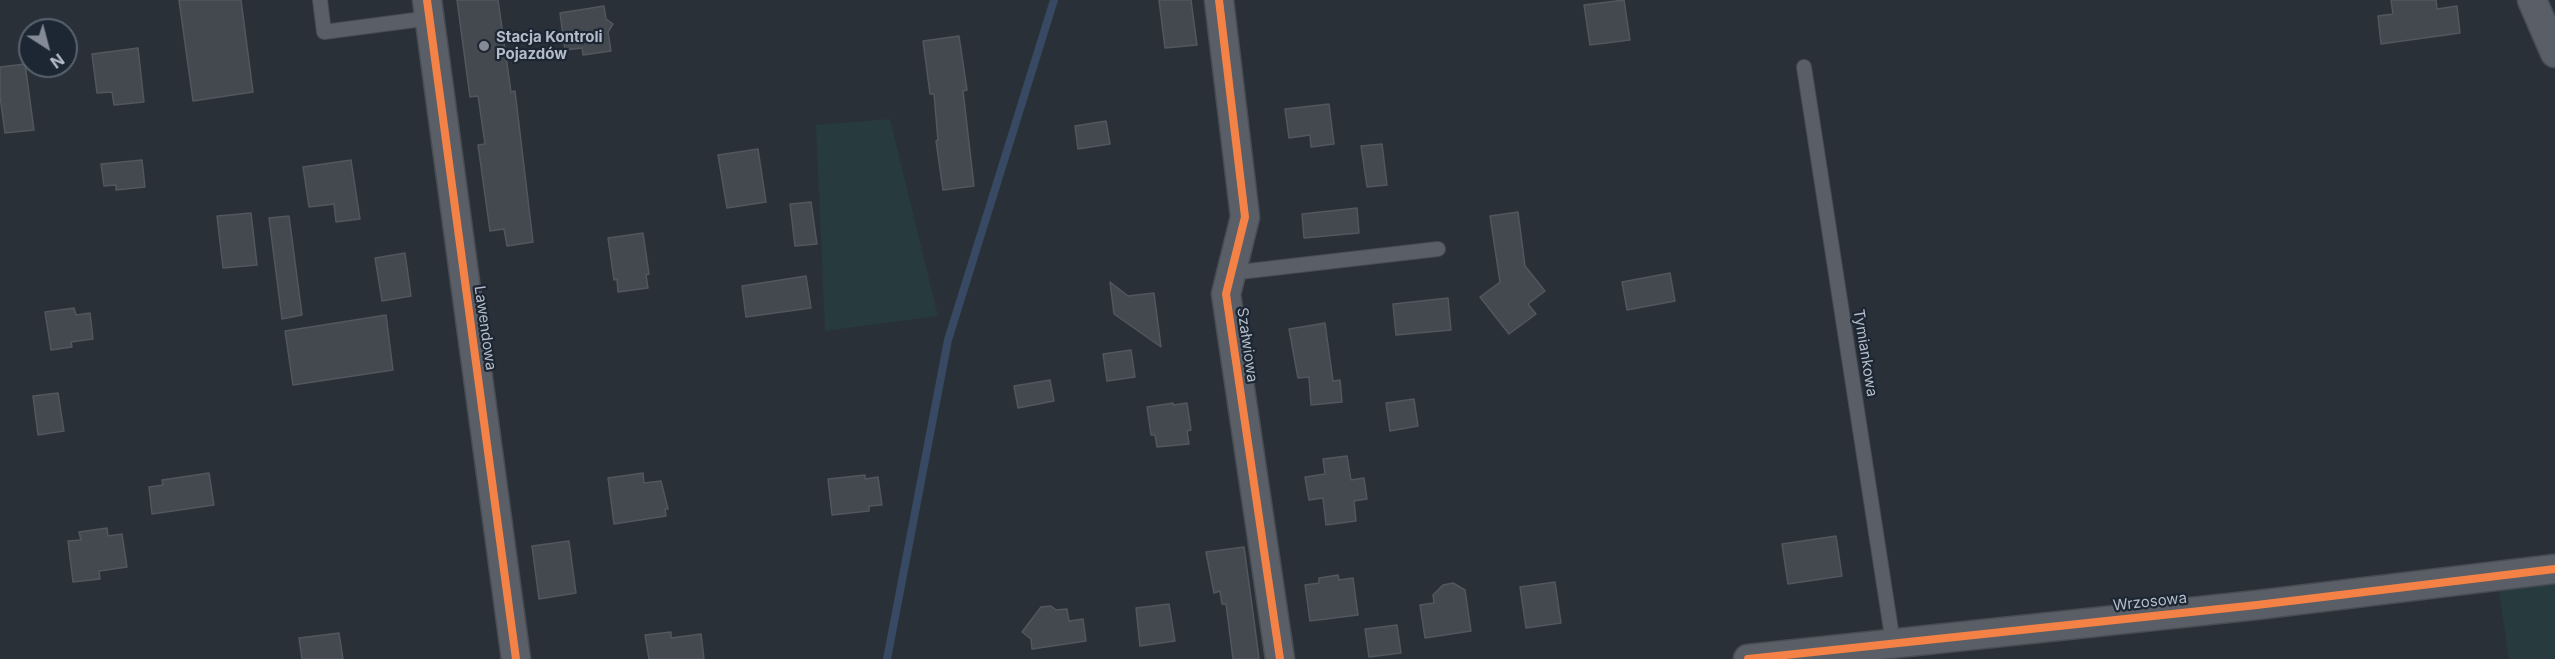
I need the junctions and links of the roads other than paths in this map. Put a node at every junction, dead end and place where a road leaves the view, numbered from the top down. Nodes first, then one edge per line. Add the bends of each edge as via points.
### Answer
1 (320, 0) edge
2 (1219, 0) edge
3 (2532, 0) edge
4 (428, 9) edge
5 (2555, 53) edge
6 (1804, 67) dead end
7 (1438, 249) dead end
8 (1231, 273) junction
9 (2555, 569) edge
10 (1893, 643) junction
11 (516, 659) edge
12 (1280, 659) edge
13 (1748, 659) edge

1 - 4 lane via 324,32
2 - 8 street, Szałwiowa via 1245,217
3 - 5 street
4 - 11 street, Lawendowa
6 - 10 lane, Tymiankowa
7 - 8 lane
8 - 12 street, Szałwiowa via 1226,294
9 - 10 street, Wrzosowa via 2269,604
10 - 13 street, Wrzosowa

